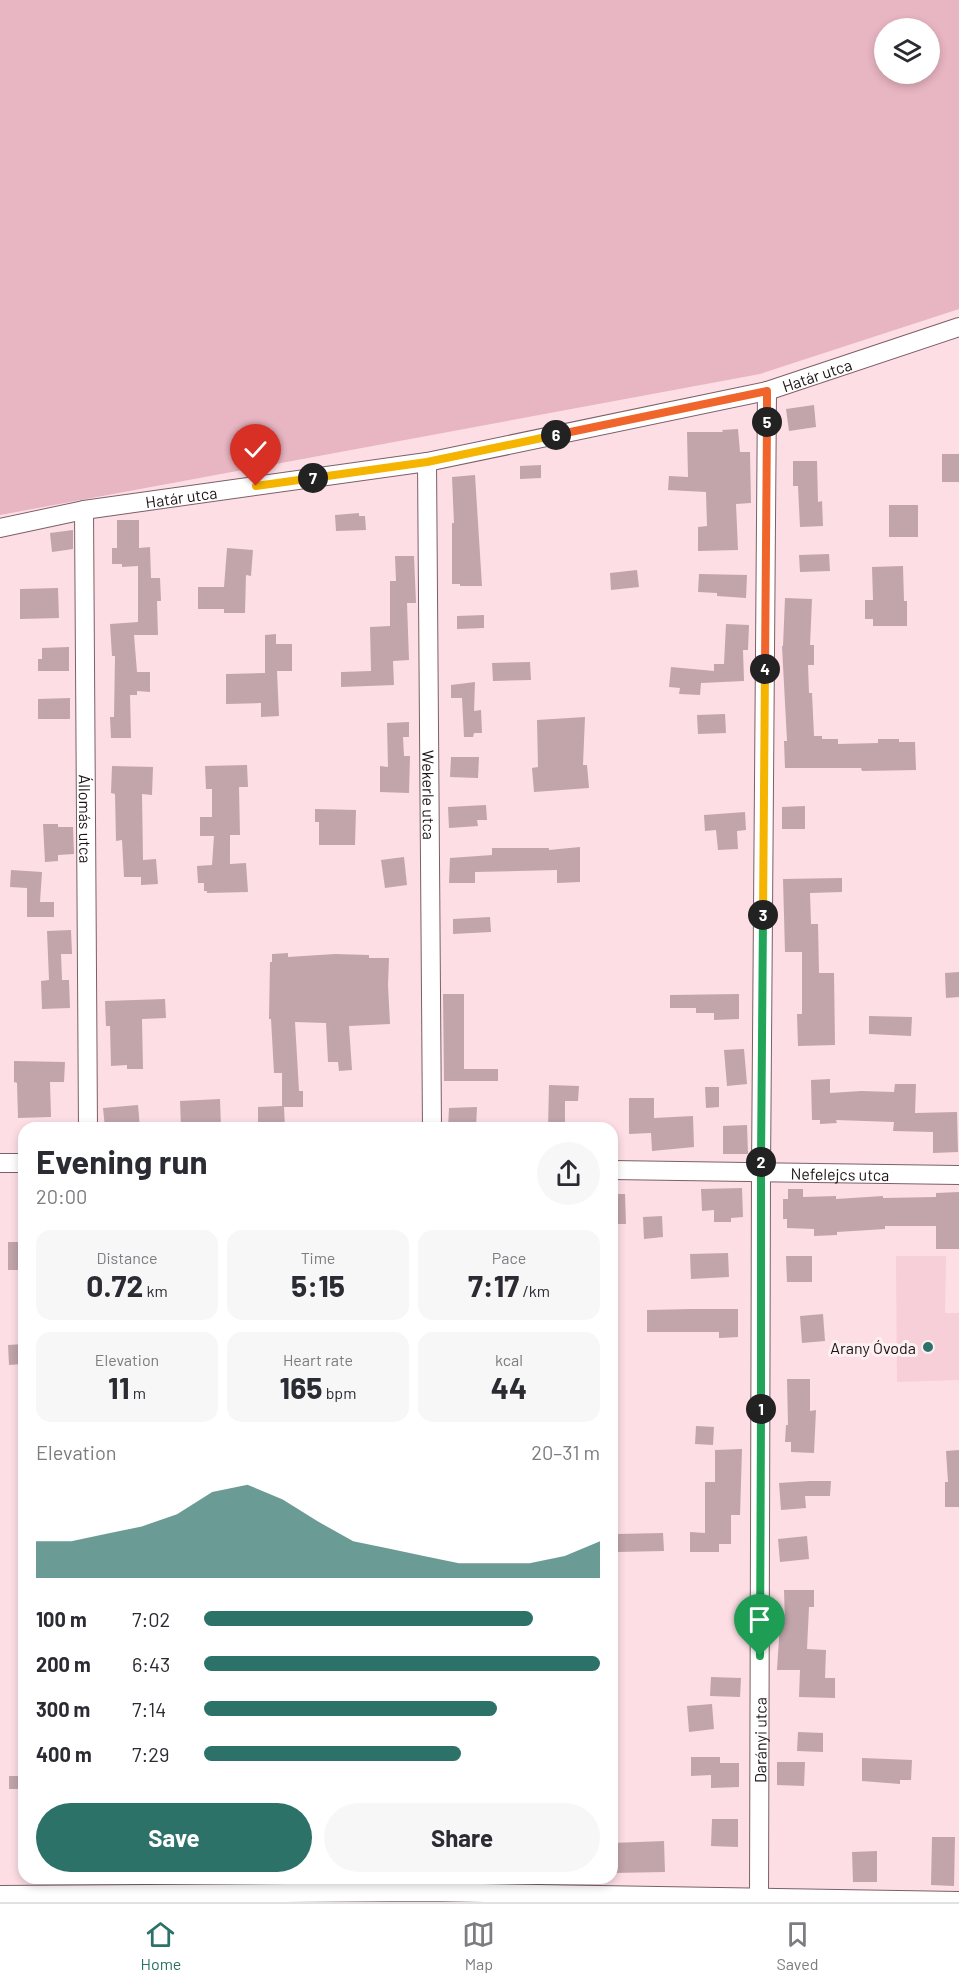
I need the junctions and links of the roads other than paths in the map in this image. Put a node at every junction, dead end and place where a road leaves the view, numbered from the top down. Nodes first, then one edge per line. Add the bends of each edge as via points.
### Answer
1 (959, 327) edge
2 (767, 391) junction
3 (427, 462) junction
4 (84, 510) junction
5 (0, 528) edge
6 (88, 1122) edge
7 (432, 1122) edge
8 (0, 1163) edge
9 (18, 1163) edge
10 (618, 1170) edge
11 (761, 1172) junction
12 (959, 1174) edge
13 (426, 1891) edge
14 (86, 1892) edge
15 (0, 1895) edge
16 (759, 1900) edge
17 (959, 1901) edge

1 - 2 street, Határ utca
2 - 3 street, Határ utca
2 - 11 street, Darányi utca
3 - 4 street, Határ utca
3 - 7 street, Wekerle utca
4 - 5 street, Határ utca
4 - 6 street, Állomás utca
8 - 9 street
10 - 11 street, Nefelejcs utca
11 - 12 street, Nefelejcs utca
11 - 16 street, Darányi utca
13 - 14 street
13 - 16 street
14 - 15 street
16 - 17 street

